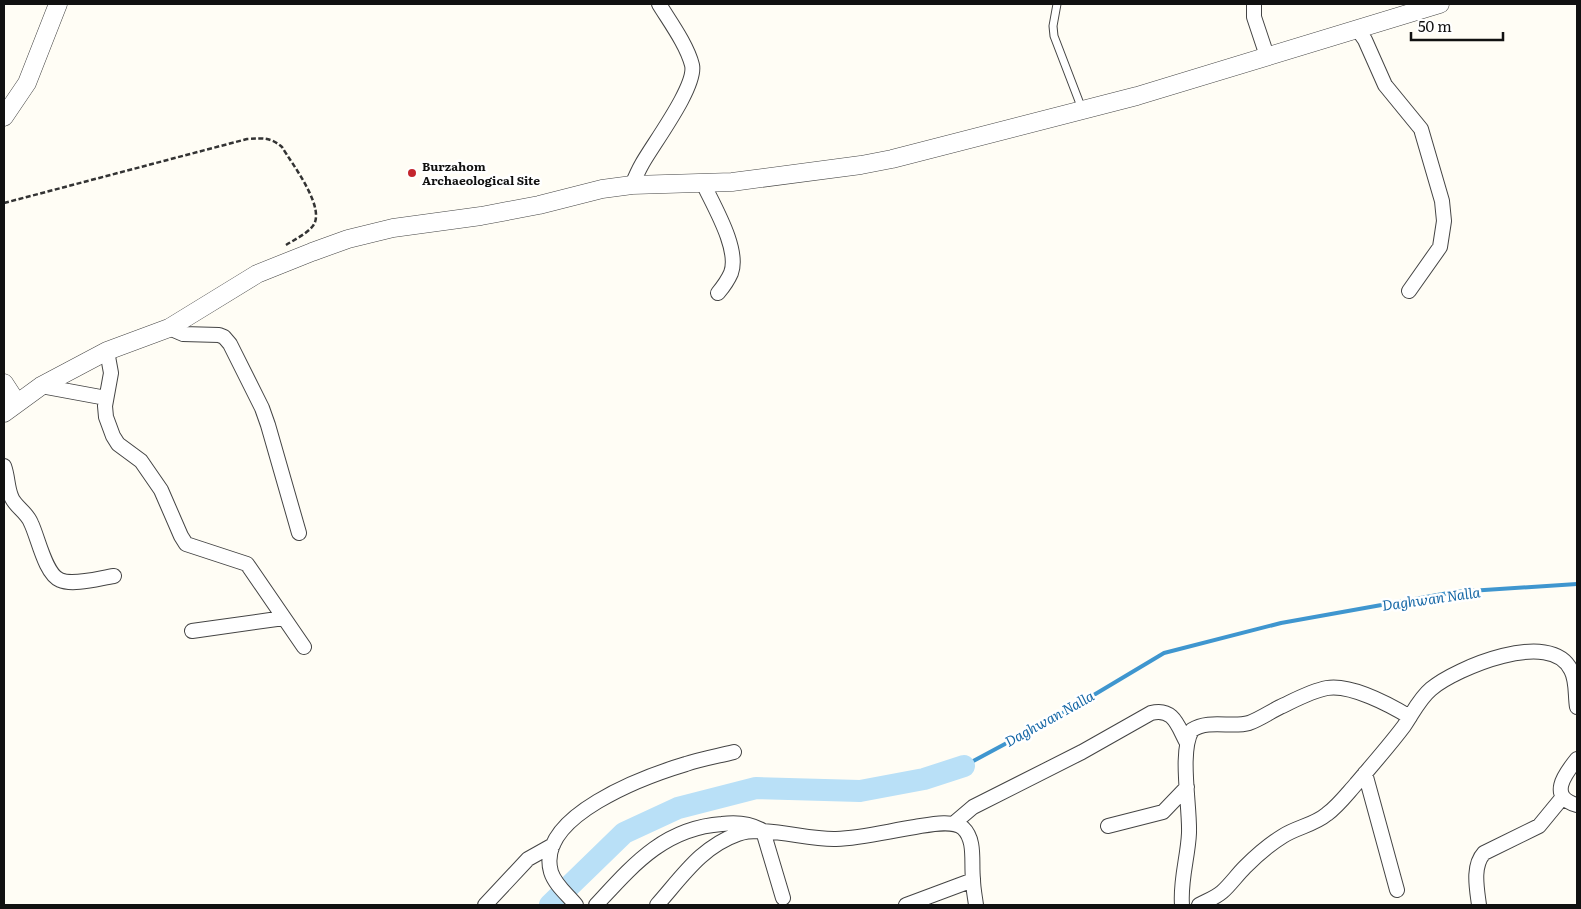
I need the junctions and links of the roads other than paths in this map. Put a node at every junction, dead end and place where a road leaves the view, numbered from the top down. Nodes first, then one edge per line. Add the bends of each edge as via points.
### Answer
1 (58, 4) edge
2 (659, 4) edge
3 (1057, 4) edge
4 (1254, 4) edge
5 (1440, 4) edge
6 (1358, 30) junction
7 (1267, 56) junction
8 (1082, 110) junction
9 (4, 117) edge
10 (703, 183) junction
11 (632, 185) junction
12 (1409, 291) dead end
13 (718, 293) dead end
14 (169, 328) junction
15 (107, 352) junction
16 (4, 384) edge
17 (41, 386) junction
18 (106, 398) junction
19 (10, 408) edge
20 (4, 466) edge
21 (299, 533) dead end
22 (114, 576) dead end
23 (284, 618) junction
24 (192, 631) dead end
25 (304, 647) dead end
26 (1574, 669) edge
27 (1577, 707) edge
28 (1410, 717) junction
29 (1187, 744) junction
30 (734, 752) dead end
31 (1577, 759) edge
32 (1365, 773) junction
33 (1187, 787) junction
34 (1562, 798) junction
35 (1577, 805) edge
36 (953, 824) junction
37 (1108, 826) dead end
38 (763, 831) junction
39 (553, 845) junction
40 (972, 880) junction
41 (1397, 890) dead end
42 (783, 898) dead end
43 (575, 904) edge
44 (485, 905) edge
45 (596, 905) edge
46 (657, 905) edge
47 (906, 905) edge
48 (976, 905) edge
49 (1182, 905) edge
50 (1199, 905) edge
51 (1479, 905) edge

1 - 9 street via 27,83
2 - 11 street via 686,51 693,66 693,76
3 - 8 lane via 1054,36
4 - 7 street via 1254,17
5 - 6 street
6 - 7 street
6 - 12 street via 1385,85 1421,129 1442,201 1444,220 1440,247
7 - 8 street
8 - 10 street via 892,159 732,182
10 - 11 street
10 - 13 street via 729,240 732,257 732,272
11 - 14 street via 520,209 393,228 348,239 257,274
14 - 15 street
14 - 21 street via 183,334 219,335 230,344 262,408
15 - 17 street
15 - 18 street via 111,373
16 - 19 street
17 - 18 street
17 - 19 street
18 - 23 street via 106,417 113,436 118,444 141,461 161,490 186,544 247,564
20 - 22 street via 11,498 28,516 52,574 62,581 76,582
23 - 24 street
23 - 25 street
26 - 27 street
26 - 28 street via 1550,653 1531,650 1504,655 1432,688
28 - 29 street via 1381,701 1344,689 1328,688 1251,722 1197,727
28 - 32 street
29 - 33 street
29 - 36 street via 1170,715 1151,713 973,807
30 - 39 street via 686,763 614,792 570,822
31 - 34 street via 1563,780
32 - 41 street
32 - 50 street via 1327,814 1284,836 1245,867 1220,893
33 - 37 street via 1163,812
33 - 49 street via 1189,832 1182,876
34 - 35 street
34 - 51 street via 1539,826 1479,858 1476,887
36 - 38 street via 837,839
36 - 40 street via 968,834 972,848
38 - 42 street
38 - 45 street via 756,826 736,822 704,825 681,832 643,857
38 - 46 street via 738,834 707,850
39 - 43 street via 550,866 556,882
39 - 44 street via 528,859
40 - 47 street
40 - 48 street

